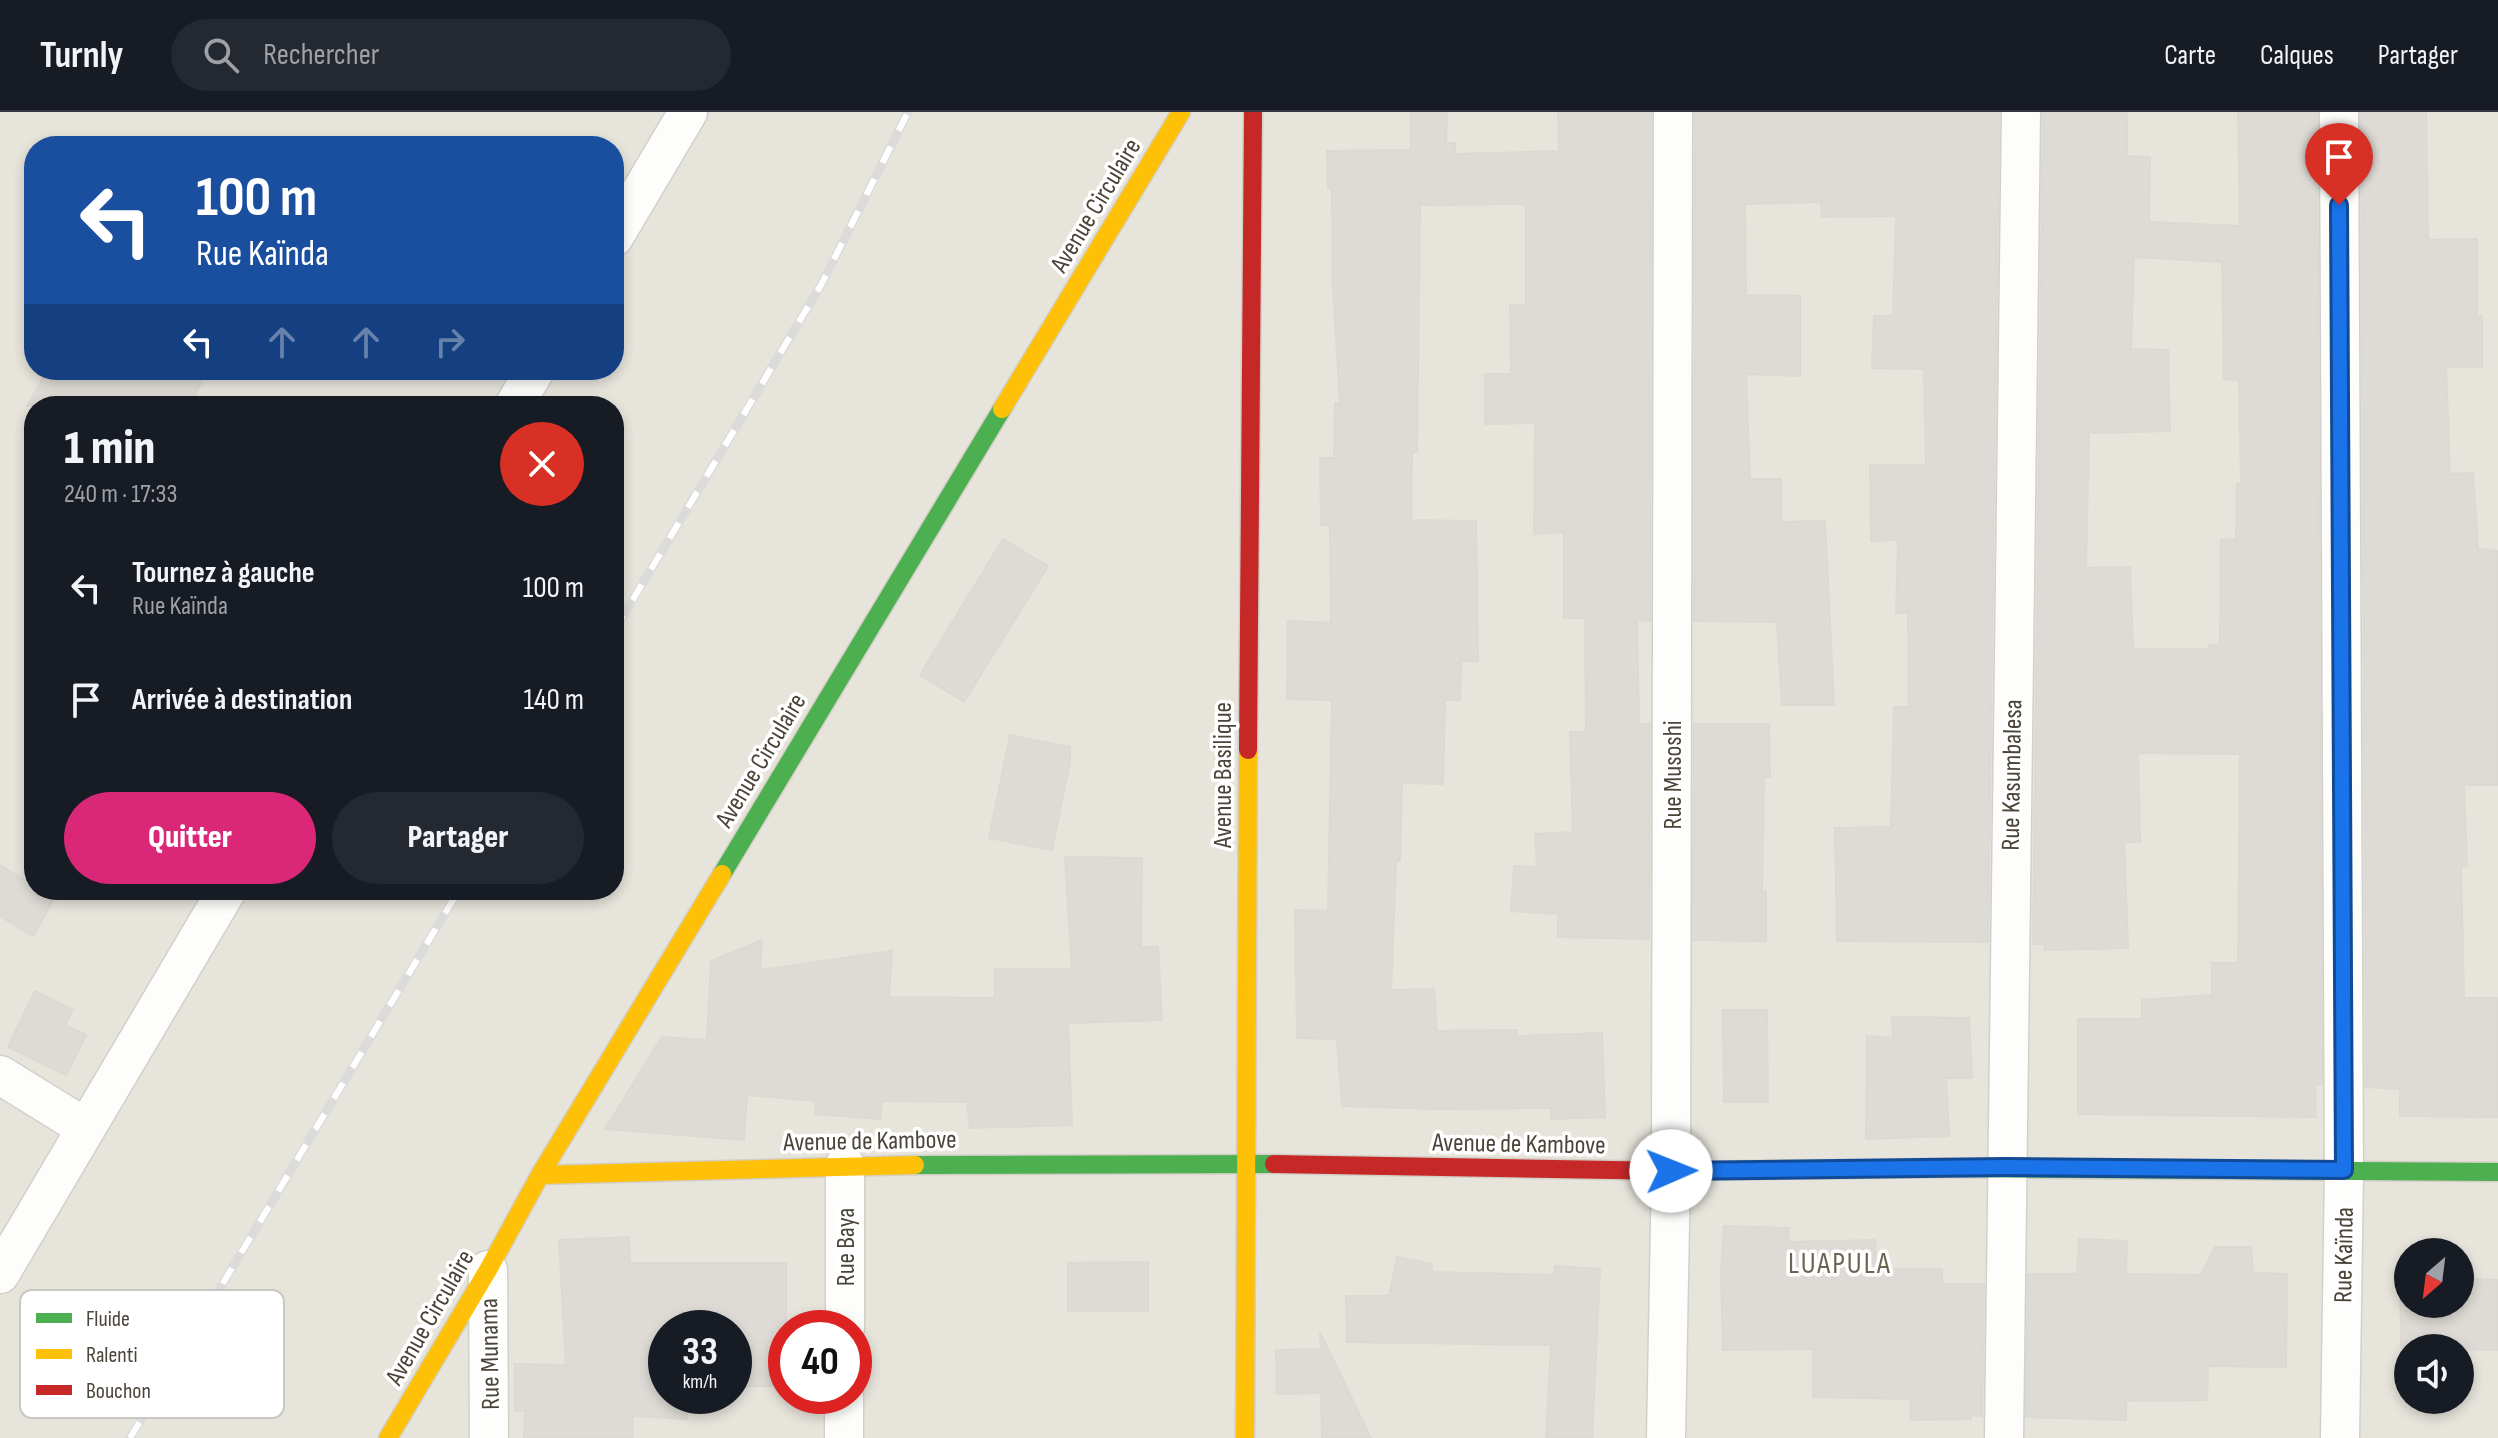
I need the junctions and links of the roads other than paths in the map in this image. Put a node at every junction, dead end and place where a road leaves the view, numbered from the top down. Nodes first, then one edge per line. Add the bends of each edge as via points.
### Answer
1 (688, 112) edge
2 (1181, 112) edge
3 (1253, 112) edge
4 (1673, 112) edge
5 (2021, 112) edge
6 (2339, 112) edge
7 (624, 220) edge
8 (221, 900) edge
9 (0, 1075) edge
10 (86, 1128) junction
11 (1245, 1164) junction
12 (845, 1165) junction
13 (2006, 1167) junction
14 (2344, 1170) junction
15 (1671, 1171) junction
16 (2498, 1172) edge
17 (540, 1175) junction
18 (488, 1270) junction
19 (0, 1274) edge
20 (845, 1310) edge
21 (844, 1414) edge
22 (388, 1438) edge
23 (489, 1438) edge
24 (844, 1438) edge
25 (1245, 1438) edge
26 (1666, 1438) edge
27 (2004, 1438) edge
28 (2340, 1438) edge

1 - 7 street
2 - 17 street, Avenue Circulaire
3 - 11 street, Avenue Basilique
4 - 15 street, Rue Musoshi
5 - 13 street, Rue Kasumbalesa
6 - 14 street, Rue Kaïnda
8 - 10 street
9 - 10 street
10 - 19 street
11 - 12 street, Avenue de Kambove
11 - 15 street, Avenue de Kambove
11 - 25 street, Avenue Basilique
12 - 17 street, Avenue de Kambove
12 - 20 street, Rue Baya
13 - 14 street, Avenue de Kambove
13 - 15 street, Avenue de Kambove
13 - 27 street, Rue Kasumbalesa
14 - 16 street, Avenue de Kambove
14 - 28 street, Rue Kaïnda
15 - 26 street, Rue Musoshi
17 - 18 street, Avenue Circulaire
18 - 22 street, Avenue Circulaire
18 - 23 street, Rue Munama
21 - 24 street

